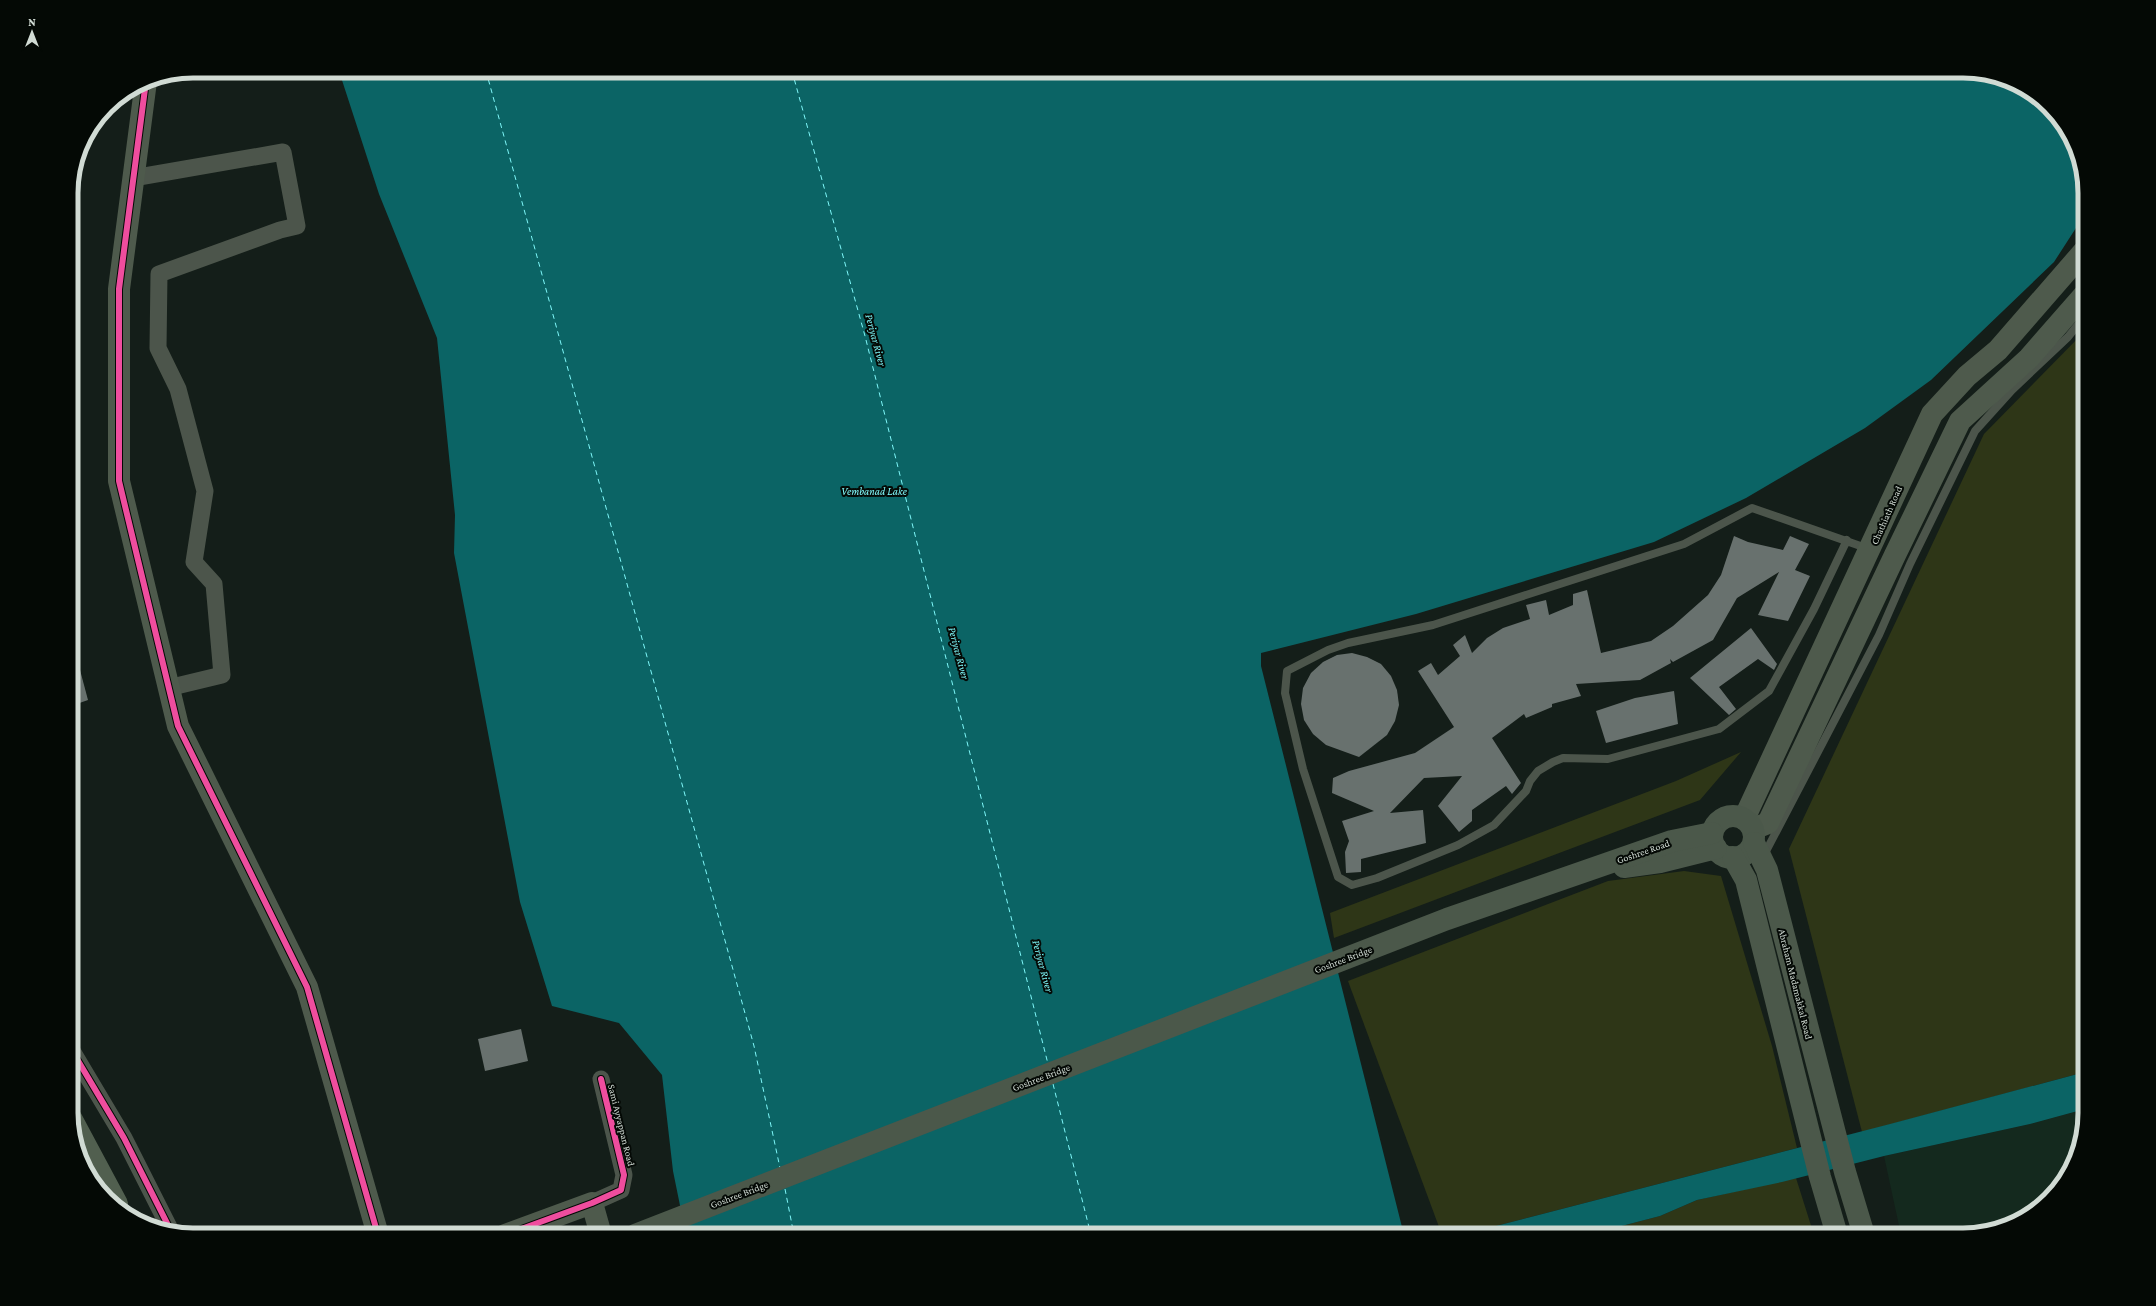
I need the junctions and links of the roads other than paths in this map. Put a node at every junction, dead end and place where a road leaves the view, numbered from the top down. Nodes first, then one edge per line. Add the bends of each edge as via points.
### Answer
1 (145, 89) edge
2 (134, 178) junction
3 (2078, 258) edge
4 (2078, 302) edge
5 (2078, 325) edge
6 (1847, 540) junction
7 (1871, 550) junction
8 (168, 688) junction
9 (1756, 835) junction
10 (1720, 846) junction
11 (1447, 919) joint
12 (78, 1061) edge
13 (601, 1079) dead end
14 (80, 1135) edge
15 (111, 1193) edge
16 (592, 1203) junction
17 (168, 1225) edge
18 (376, 1228) edge
19 (524, 1228) edge
20 (599, 1228) edge
21 (653, 1228) edge
22 (1835, 1228) edge
23 (1862, 1228) edge

1 - 2 street
2 - 8 street via 119,289 119,481
2 - 8 street via 283,152 297,226 159,274 158,348 178,389 205,491 194,562 214,584 222,675
3 - 7 street, Chathiath Road via 1998,350 1967,376 1932,414
4 - 9 street via 2029,358 1960,421
5 - 9 lane via 1975,431 1910,564 1879,635
6 - 6 lane via 1814,610 1769,690 1719,729 1608,759 1563,758 1538,771 1526,791 1494,825 1458,846 1377,878 1352,885 1338,877 1304,769 1285,693 1287,671 1348,643 1433,625 1684,544 1752,508
6 - 7 lane
7 - 9 street, Chathiath Road
8 - 18 street via 178,726 307,987
9 - 10 main road via 1746,854 1737,858
9 - 10 main road via 1734,816 1724,817 1716,824
9 - 23 main road, Abraham Madamakkal Road
10 - 11 main road, Goshree Road via 1672,841
10 - 22 main road via 1746,880
11 - 21 main road, Goshree Bridge
12 - 17 street via 124,1138
13 - 16 street, Sami Ayyappan Road via 624,1175 621,1190
14 - 15 highway
16 - 19 street
16 - 20 street

